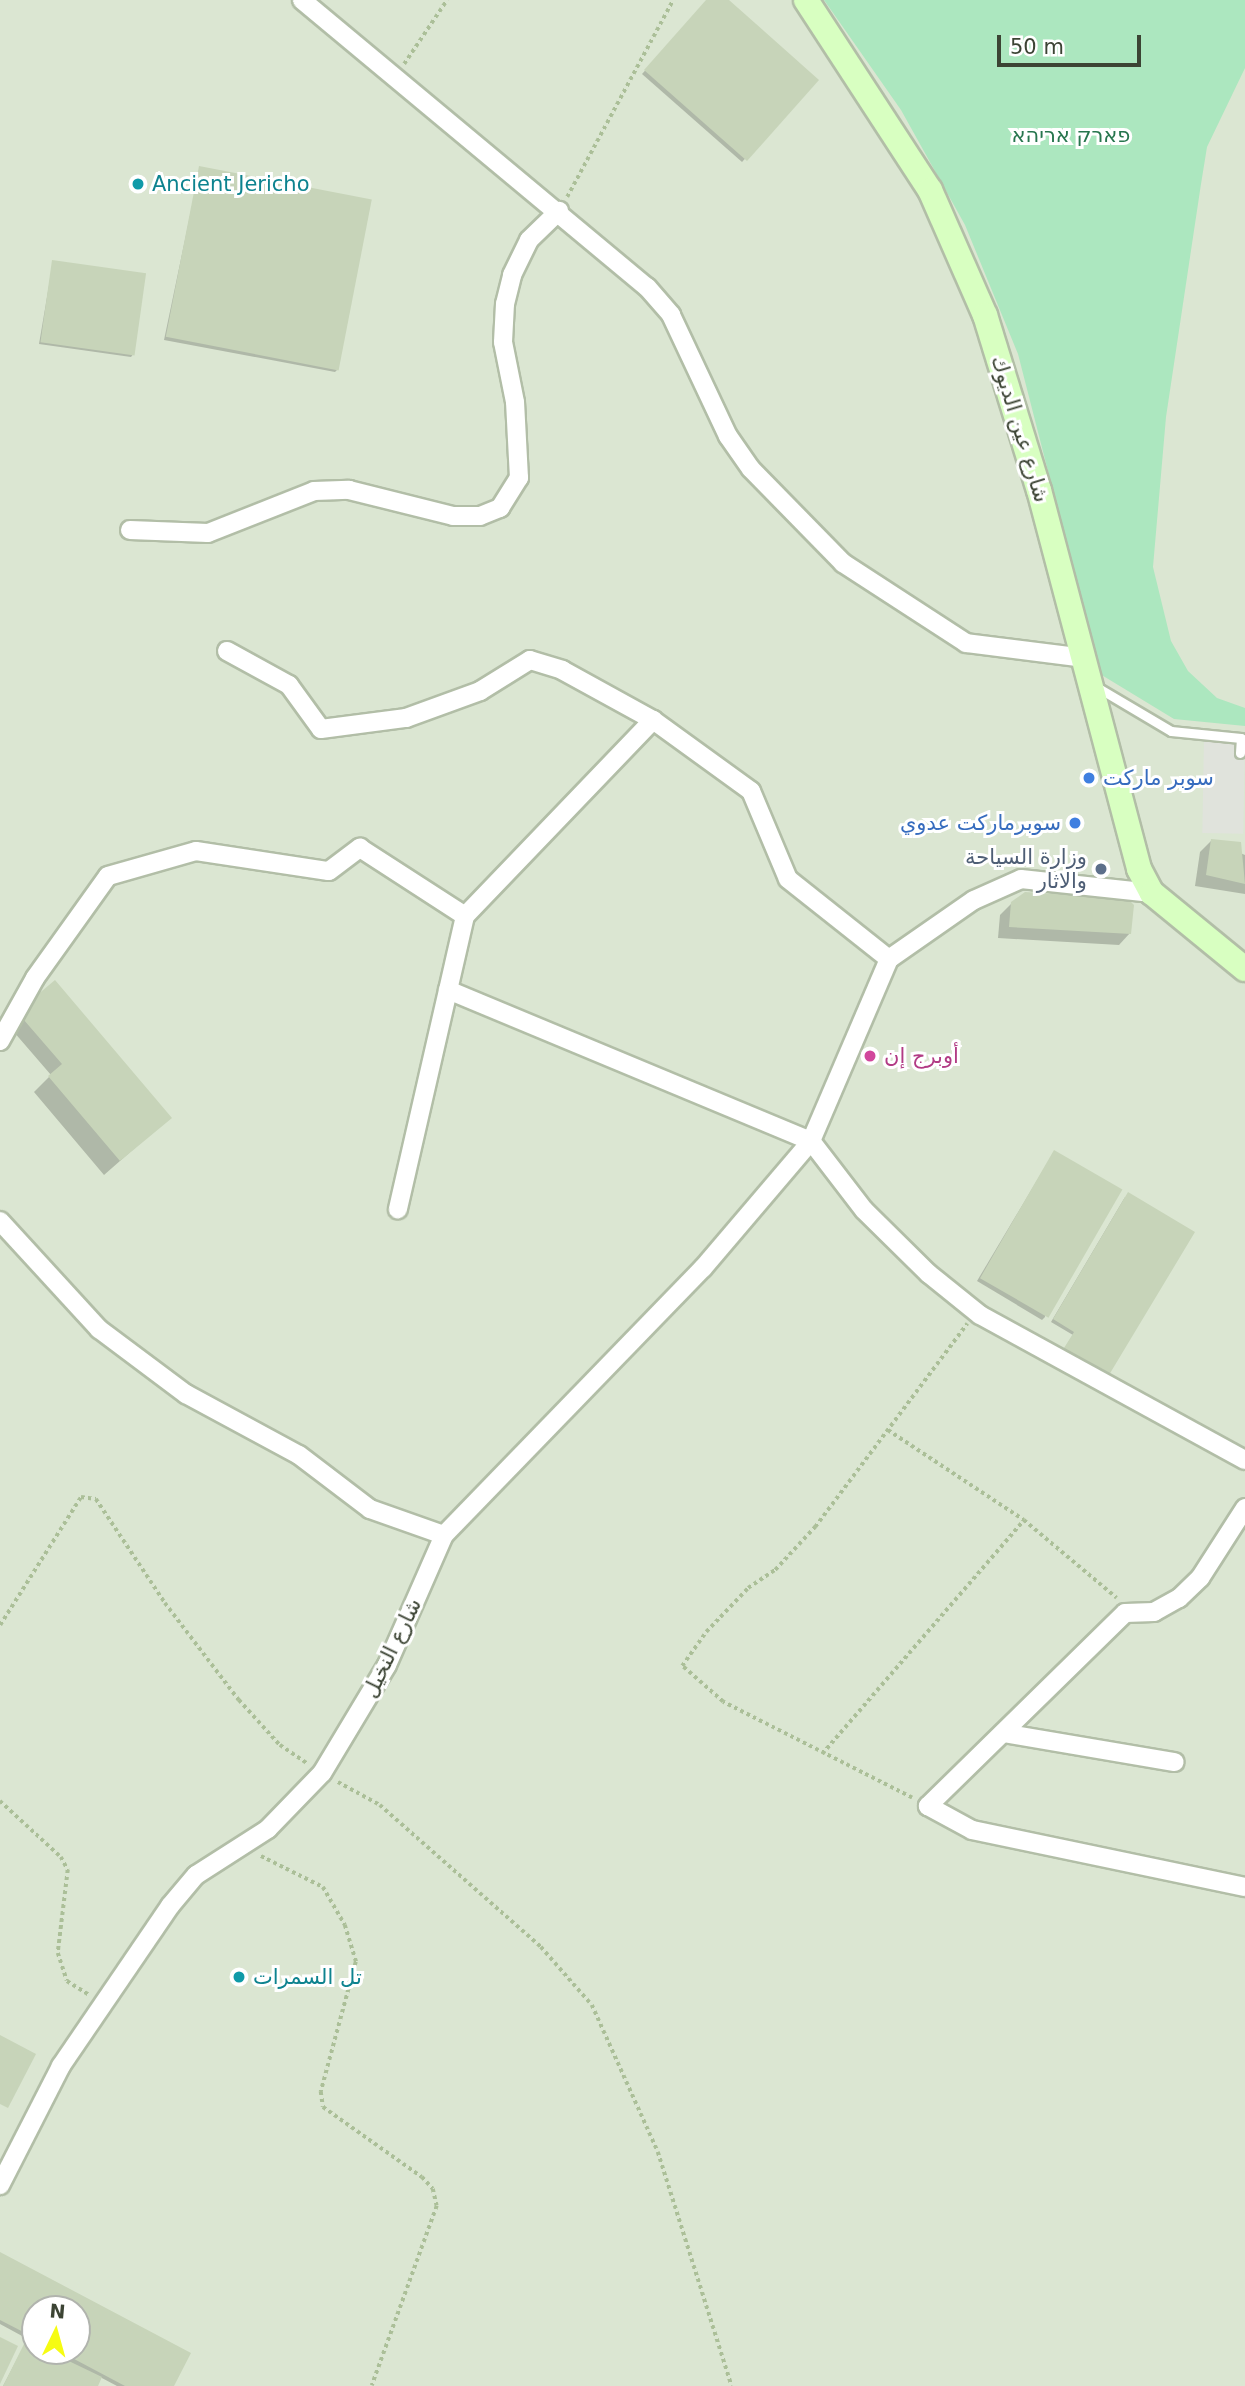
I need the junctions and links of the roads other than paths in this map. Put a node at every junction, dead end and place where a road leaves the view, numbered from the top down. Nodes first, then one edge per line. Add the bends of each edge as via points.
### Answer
1 (302, 0) edge
2 (806, 0) edge
3 (559, 211) junction
4 (130, 530) dead end
5 (227, 651) dead end
6 (1084, 658) junction
7 (1091, 684) junction
8 (653, 720) junction
9 (1240, 753) dead end
10 (1152, 893) junction
11 (465, 916) junction
12 (889, 959) junction
13 (1243, 968) edge
14 (448, 990) junction
15 (0, 1041) edge
16 (811, 1141) junction
17 (398, 1209) dead end
18 (0, 1221) edge
19 (1245, 1460) edge
20 (1245, 1508) edge
21 (444, 1535) junction
22 (1003, 1733) junction
23 (1175, 1762) dead end
24 (1245, 1887) edge
25 (0, 2185) edge

1 - 3 street
2 - 6 main road, شارع عين الديوك via 870,93 948,226 1008,384
3 - 4 street via 529,240 512,275 506,304 503,342 515,402 519,478 500,508 480,516 453,516 349,490 314,491 208,533
3 - 6 street via 647,287 671,315 728,436 751,470 843,563 966,643
5 - 8 street via 289,685 321,729 406,718 480,691 530,660 562,670
6 - 7 main road, شارع عين الديوك
7 - 9 lane via 1171,731 1241,738
7 - 10 main road, شارع عين الديوك via 1120,811
8 - 11 street
8 - 12 street via 751,791 788,879
10 - 12 street via 1021,879 974,900
10 - 13 main road
11 - 14 street
11 - 15 street via 360,848 329,871 196,851 151,860 108,876 35,978
12 - 16 street
14 - 16 street
14 - 17 street
16 - 19 street via 864,1210 929,1274 976,1311
16 - 21 street via 703,1268
18 - 21 street via 99,1329 186,1394 299,1455 370,1509
20 - 22 street via 1200,1577 1179,1598 1154,1612 1125,1614
21 - 25 street, شارع النخيل via 387,1665 322,1773 243,1847 196,1875 154,1927 61,2066
22 - 23 street
22 - 24 street via 928,1806 972,1830

